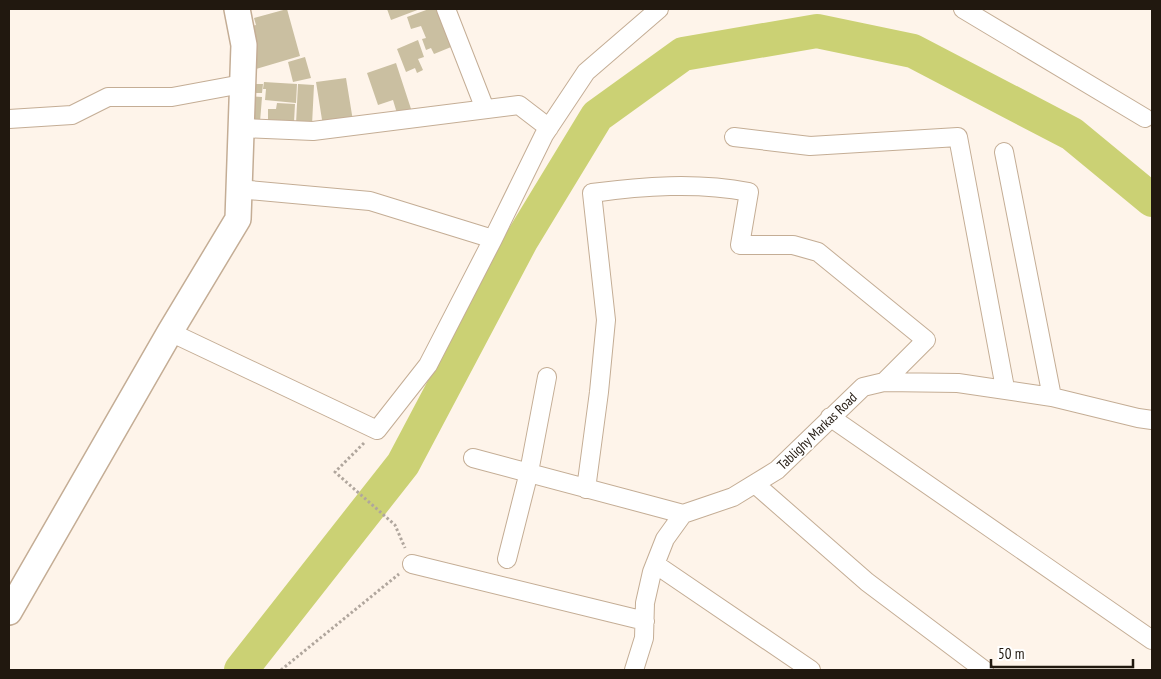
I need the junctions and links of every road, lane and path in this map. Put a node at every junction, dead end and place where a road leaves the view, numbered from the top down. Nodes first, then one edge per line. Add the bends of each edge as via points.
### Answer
1 (237, 9) edge
2 (446, 9) edge
3 (659, 9) edge
4 (963, 9) edge
5 (242, 84) junction
6 (485, 109) junction
7 (9, 119) edge
8 (1150, 122) edge
9 (241, 128) junction
10 (548, 128) junction
11 (734, 137) dead end
12 (1004, 152) dead end
13 (238, 189) junction
14 (493, 240) junction
15 (170, 332) junction
16 (547, 377) dead end
17 (884, 382) junction
18 (1005, 388) junction
19 (1052, 396) junction
20 (830, 417) junction
21 (1152, 420) edge
22 (377, 430) junction
23 (473, 458) dead end
24 (529, 472) junction
25 (755, 484) junction
26 (586, 489) junction
27 (683, 514) junction
28 (507, 559) dead end
29 (412, 564) junction
30 (655, 564) junction
31 (9, 612) edge
32 (645, 621) junction
33 (1152, 640) edge
34 (281, 670) edge
35 (634, 670) edge
36 (811, 670) edge
37 (984, 670) edge

1 - 5 street via 244,46
2 - 6 street
3 - 10 street via 586,72
4 - 8 street
5 - 7 street via 172,97 108,97 72,115
5 - 9 street
6 - 9 street via 313,131
6 - 10 street via 519,105
9 - 13 street
10 - 14 street
11 - 18 street via 810,146 958,137
12 - 19 street
13 - 14 street via 370,201
13 - 15 street via 238,219
14 - 22 street via 428,365
15 - 22 street
15 - 31 street
16 - 24 street
17 - 18 street, Tablighy Markas Road via 958,383
17 - 20 street, Tablighy Markas Road via 863,387
17 - 26 street via 926,340 818,252 793,245 740,245 749,192 672,186 592,193 606,320
18 - 19 street, Tablighy Markas Road
19 - 21 street, Tablighy Markas Road
20 - 25 street, Tablighy Markas Road via 777,470
20 - 33 street
22 - 29 path via 335,472 395,525
23 - 24 street
24 - 26 street
24 - 28 street
25 - 27 street, Tablighy Markas Road via 734,497
25 - 37 street via 867,582
26 - 27 street
27 - 30 street via 664,540
29 - 32 street
29 - 34 path
30 - 32 street via 645,603
30 - 36 street
32 - 35 street via 644,638

